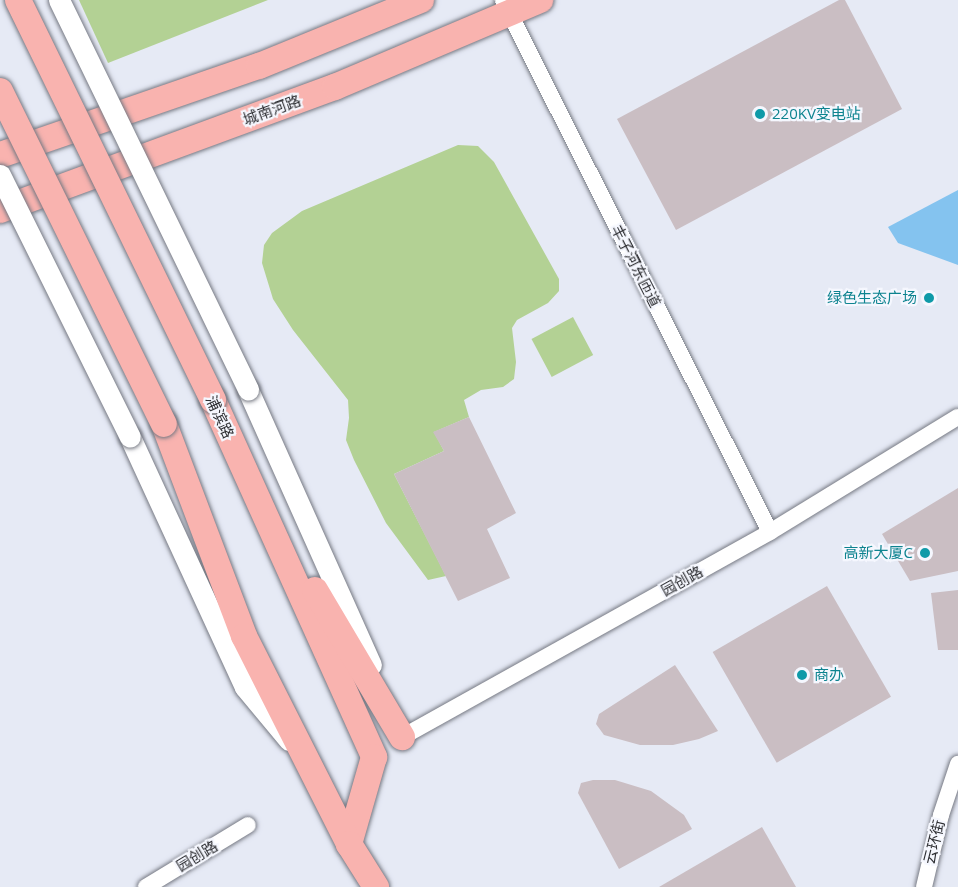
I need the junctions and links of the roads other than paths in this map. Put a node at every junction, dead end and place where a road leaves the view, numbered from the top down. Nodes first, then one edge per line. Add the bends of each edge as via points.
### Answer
1 (18, 0) edge
2 (59, 0) edge
3 (421, 0) edge
4 (540, 0) edge
5 (507, 7) edge
6 (0, 90) edge
7 (0, 155) edge
8 (0, 175) edge
9 (0, 210) edge
10 (213, 400) junction
11 (958, 417) edge
12 (770, 532) junction
13 (402, 737) junction
14 (305, 759) junction
15 (958, 764) edge
16 (248, 825) dead end
17 (349, 844) junction
18 (146, 887) edge
19 (376, 887) edge
20 (924, 887) edge

1 - 10 main road, 浦滨路, bridge
2 - 13 street, bridge via 248,390
3 - 7 main road via 248,70
4 - 5 main road, 城南河路
5 - 9 main road, 城南河路 via 335,87
5 - 12 street, 丰子河东匝道
6 - 14 main road, bridge via 164,424 244,636
8 - 14 street, bridge via 130,437 245,687
10 - 13 main road via 330,617
10 - 17 main road, 浦滨路 via 374,758
11 - 12 street, 园创路
12 - 13 street, 园创路
14 - 17 main road
15 - 20 street, 云环街
16 - 18 street, 园创路
17 - 19 main road

